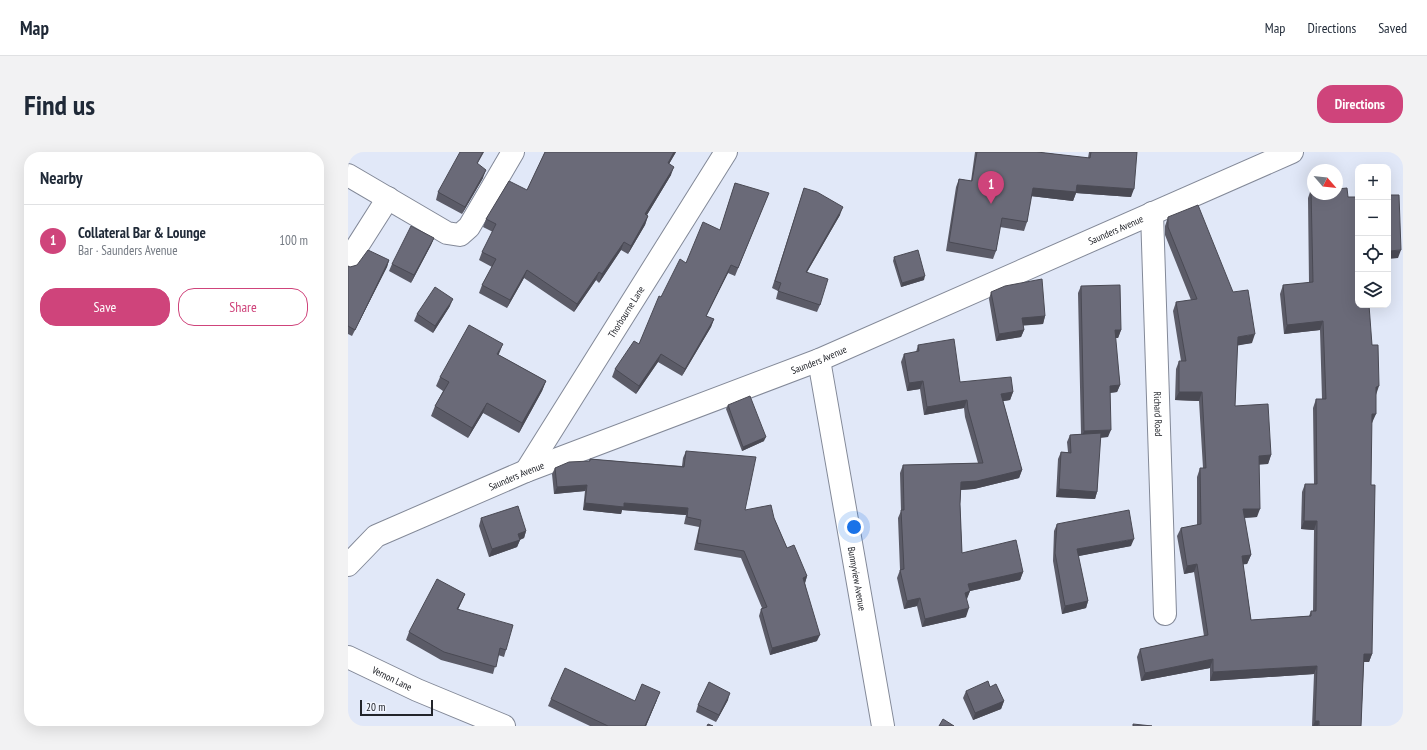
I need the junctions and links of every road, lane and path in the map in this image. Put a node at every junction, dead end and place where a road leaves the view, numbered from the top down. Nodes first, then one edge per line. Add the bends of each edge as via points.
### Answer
1 (512, 152) edge
2 (726, 152) edge
3 (1292, 152) edge
4 (348, 175) edge
5 (388, 198) junction
6 (1152, 213) junction
7 (348, 261) edge
8 (819, 360) junction
9 (526, 471) junction
10 (348, 565) edge
11 (1165, 614) dead end
12 (348, 657) edge
13 (504, 726) edge
14 (883, 726) edge

1 - 5 street via 469,227 460,235 447,233
2 - 9 street, Thorbourne Lane
3 - 6 street, Saunders Avenue
4 - 5 street
5 - 7 street
6 - 8 street, Saunders Avenue
6 - 11 street, Richard Road
8 - 9 street, Saunders Avenue
8 - 14 street, Bunnyview Avenue
9 - 10 street, Saunders Avenue via 376,536
12 - 13 street, Vernon Lane via 417,690

